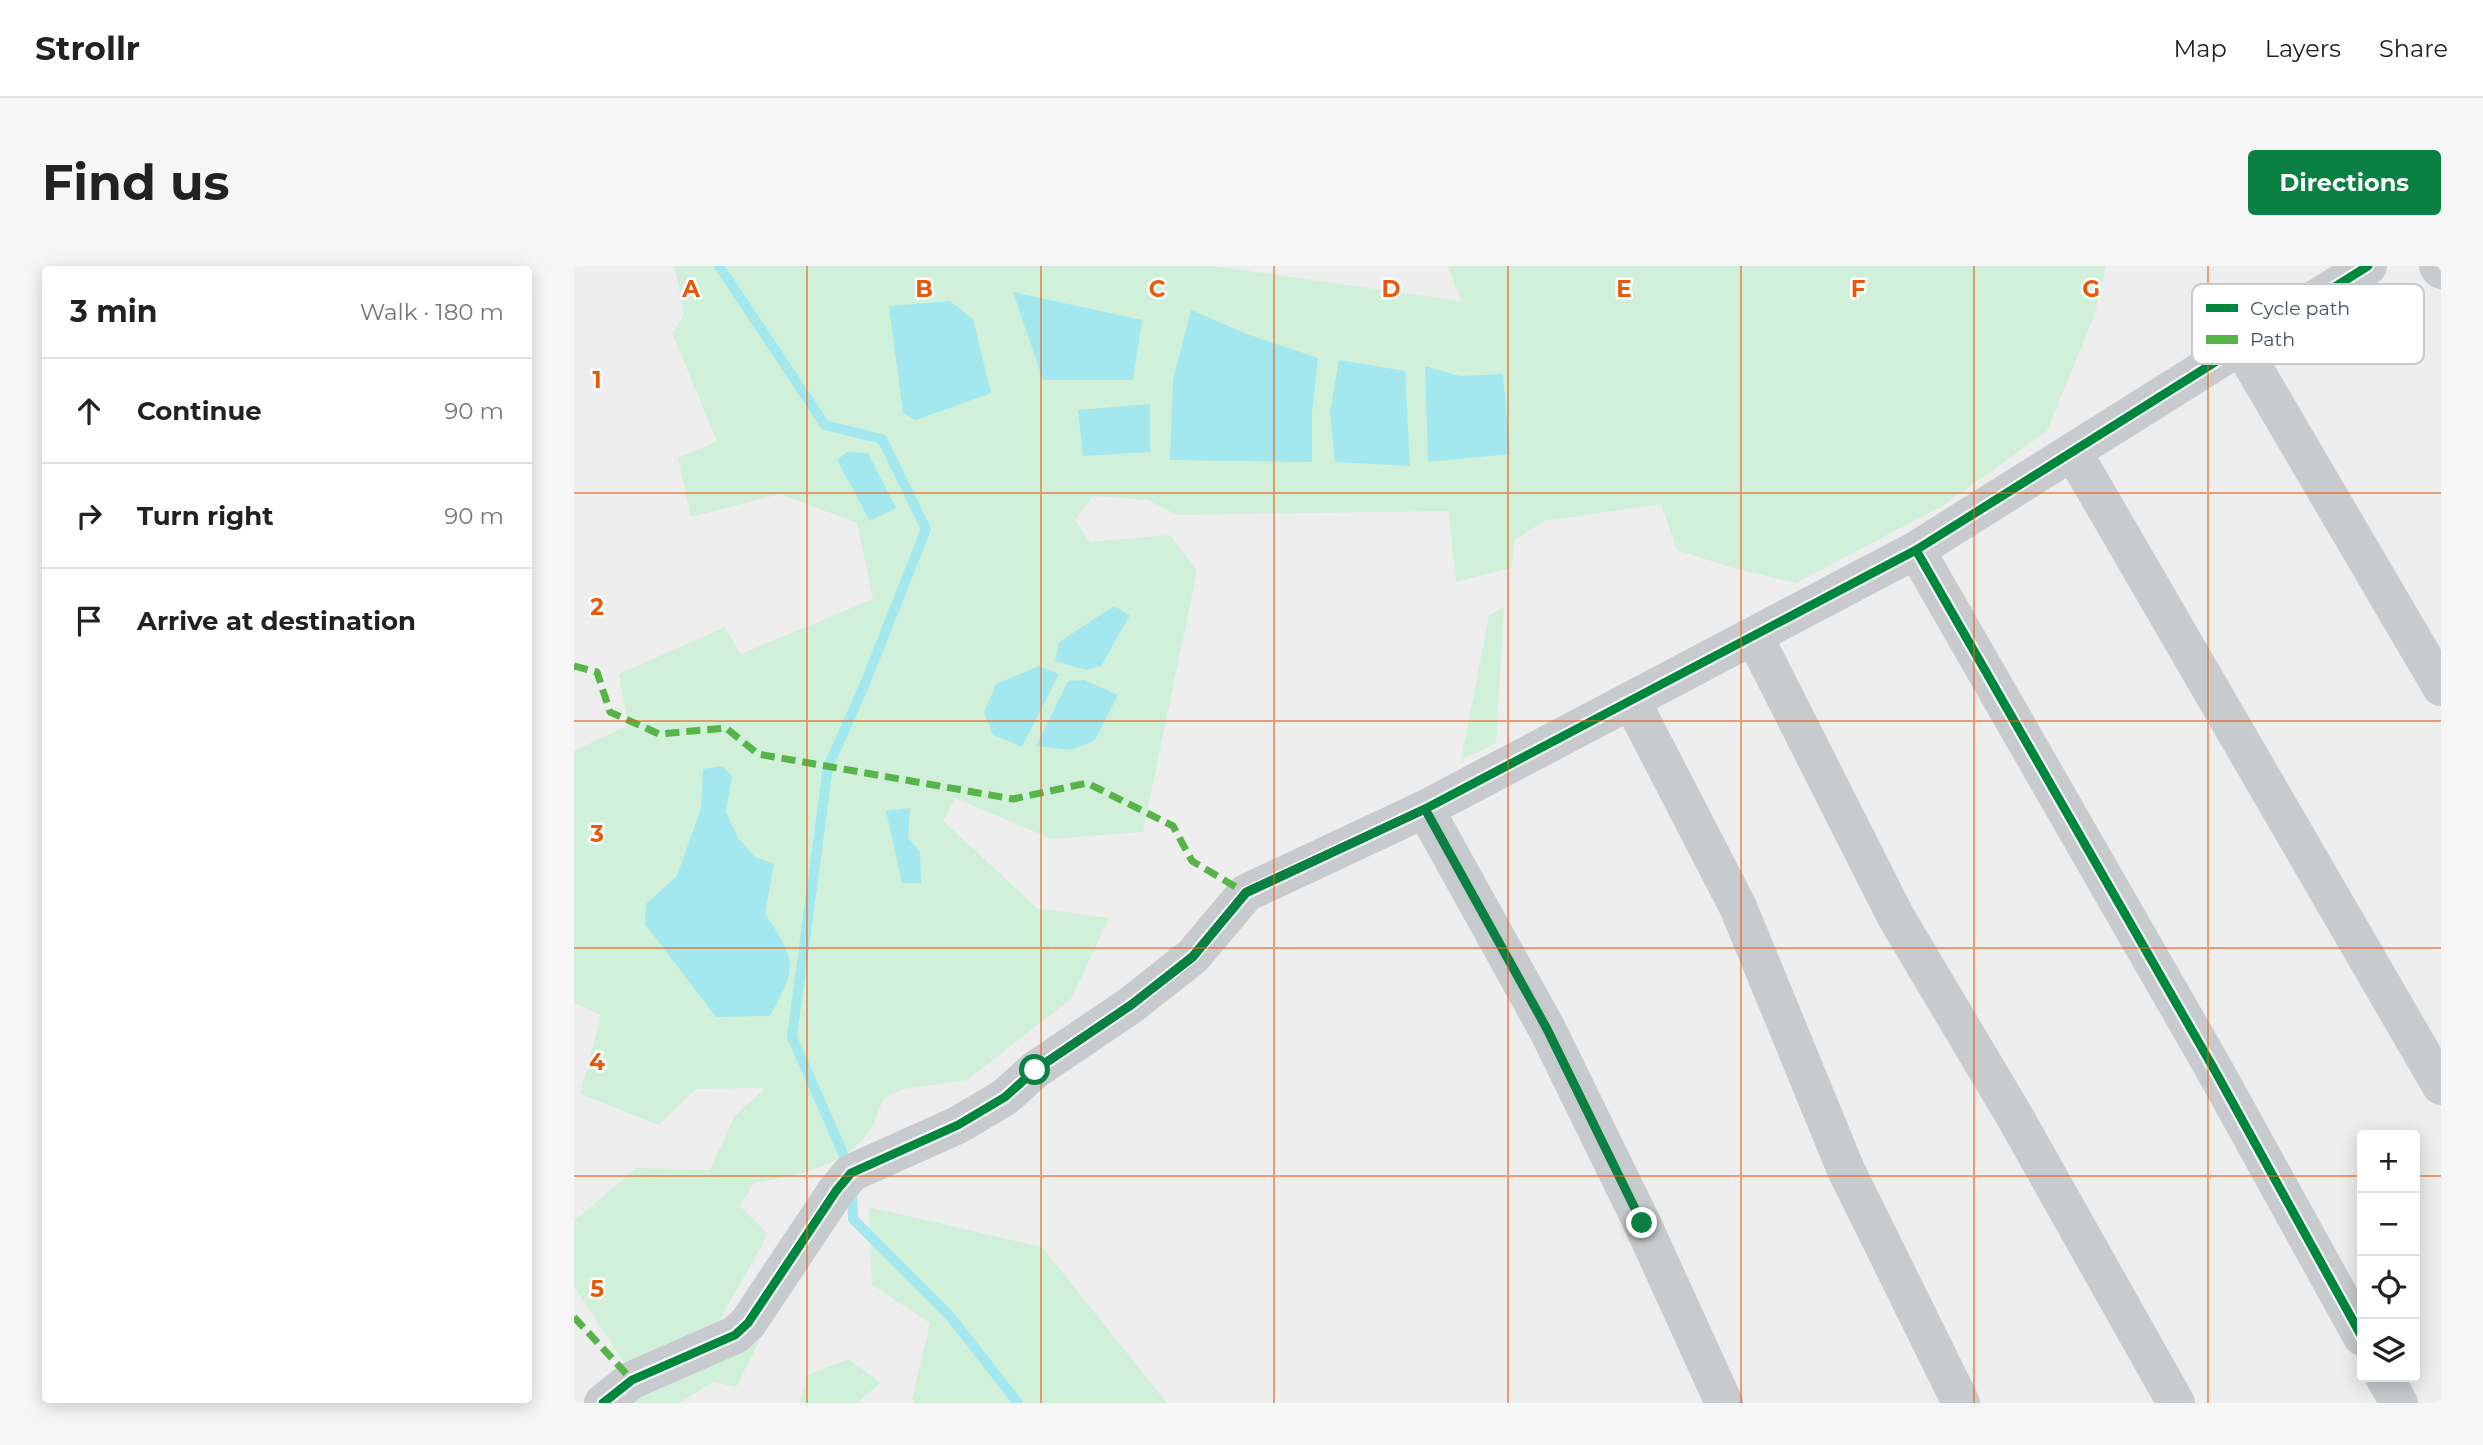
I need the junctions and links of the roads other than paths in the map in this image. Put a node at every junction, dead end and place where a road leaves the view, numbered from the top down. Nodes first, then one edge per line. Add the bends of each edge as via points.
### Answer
1 (2368, 266) edge
2 (2339, 284) edge
3 (2212, 364) edge
4 (2252, 364) edge
5 (2073, 452) junction
6 (1916, 550) junction
7 (1754, 636) junction
8 (2441, 687) edge
9 (1631, 700) junction
10 (1425, 809) junction
11 (2441, 1086) edge
12 (2357, 1328) edge
13 (2387, 1382) edge
14 (603, 1403) edge
15 (1724, 1403) edge
16 (1962, 1403) edge
17 (2176, 1403) edge
18 (2399, 1403) edge

1 - 2 street
3 - 5 street
4 - 8 street
5 - 6 street
5 - 11 street
6 - 7 street
6 - 12 street
7 - 9 street
7 - 17 street via 1896,918 2015,1117
9 - 10 street
9 - 16 street via 1738,907 1846,1170
10 - 14 street via 1246,892 1193,957 1035,1070 1005,1097 958,1125 851,1173 748,1323 735,1335 632,1380
10 - 15 street via 1547,1029
13 - 18 street

